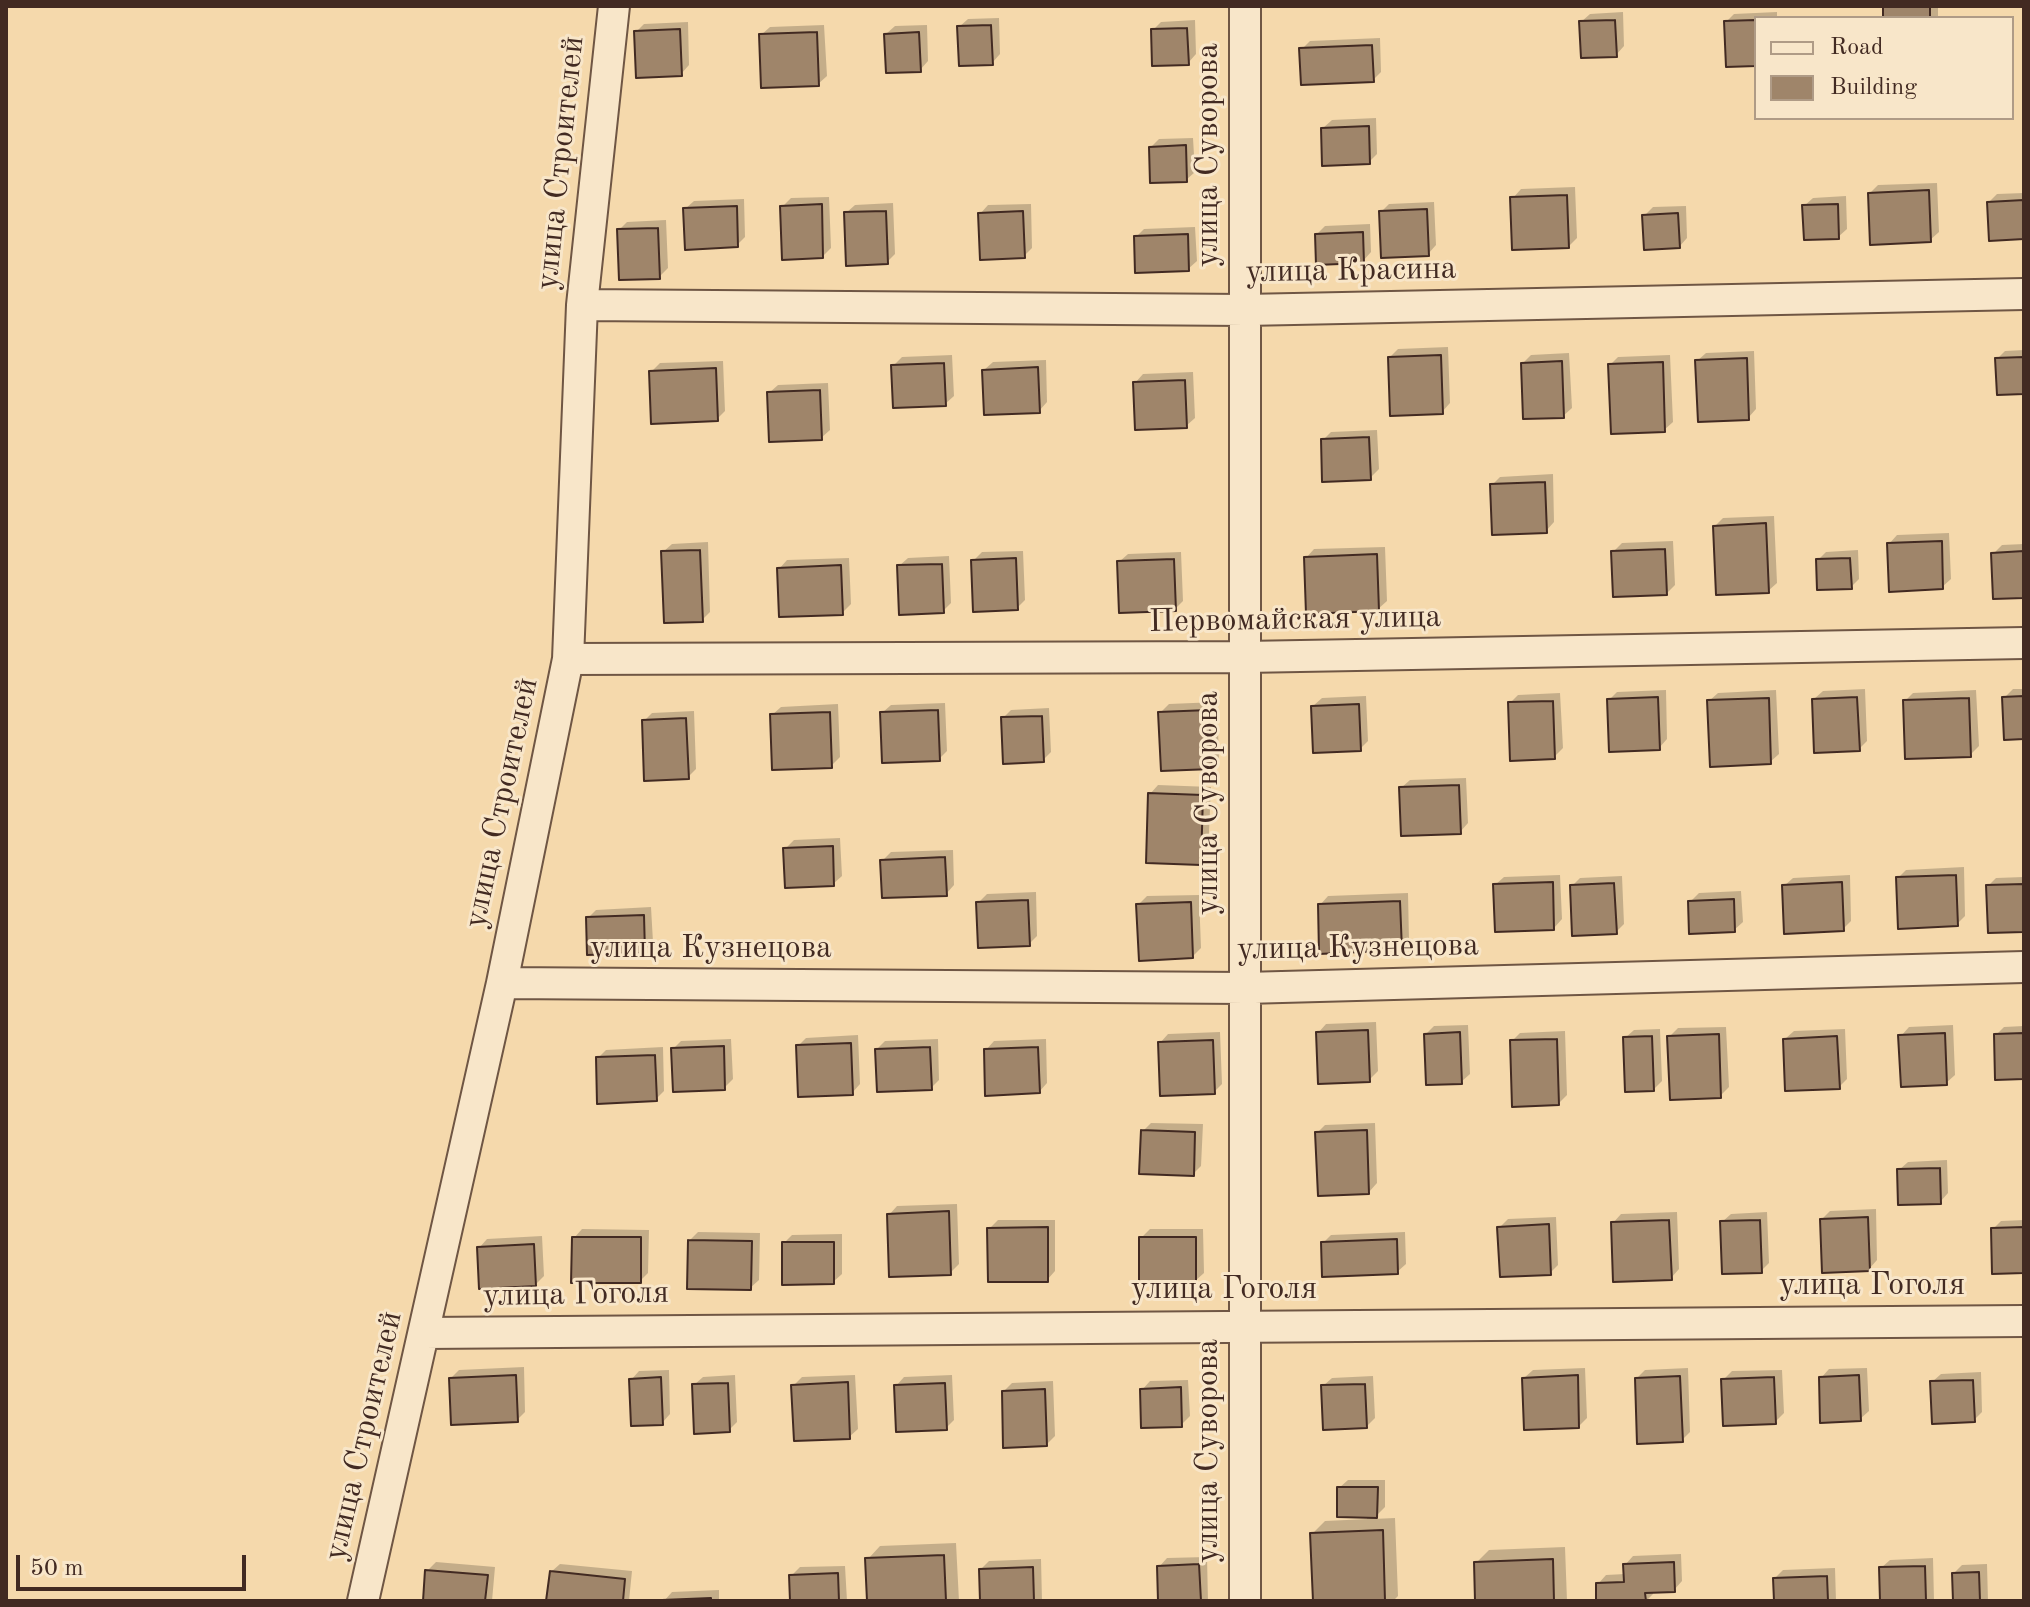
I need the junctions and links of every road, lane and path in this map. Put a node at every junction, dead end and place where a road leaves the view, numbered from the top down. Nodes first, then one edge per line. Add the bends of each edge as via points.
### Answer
1 (614, 6) edge
2 (1245, 6) edge
3 (2024, 294) edge
4 (582, 305) junction
5 (1245, 310) junction
6 (2024, 643) edge
7 (1245, 657) junction
8 (568, 659) junction
9 (2024, 967) edge
10 (502, 983) junction
11 (1245, 988) junction
12 (2024, 1321) edge
13 (1245, 1325) junction
14 (424, 1333) junction
15 (363, 1601) edge
16 (1245, 1601) edge

1 - 4 street, улица Строителей
2 - 5 street, улица Суворова
3 - 5 street, улица Красина
4 - 5 street, улица Красина
4 - 8 street, улица Строителей
5 - 7 street, улица Суворова
6 - 7 street, Первомайская улица
7 - 8 street, Первомайская улица
7 - 11 street, улица Суворова
8 - 10 street, улица Строителей
9 - 11 street, улица Кузнецова
10 - 11 street, улица Кузнецова
10 - 14 street, улица Строителей
11 - 13 street, улица Суворова
12 - 13 street, улица Гоголя
13 - 14 street, улица Гоголя
13 - 16 street, улица Суворова
14 - 15 street, улица Строителей

